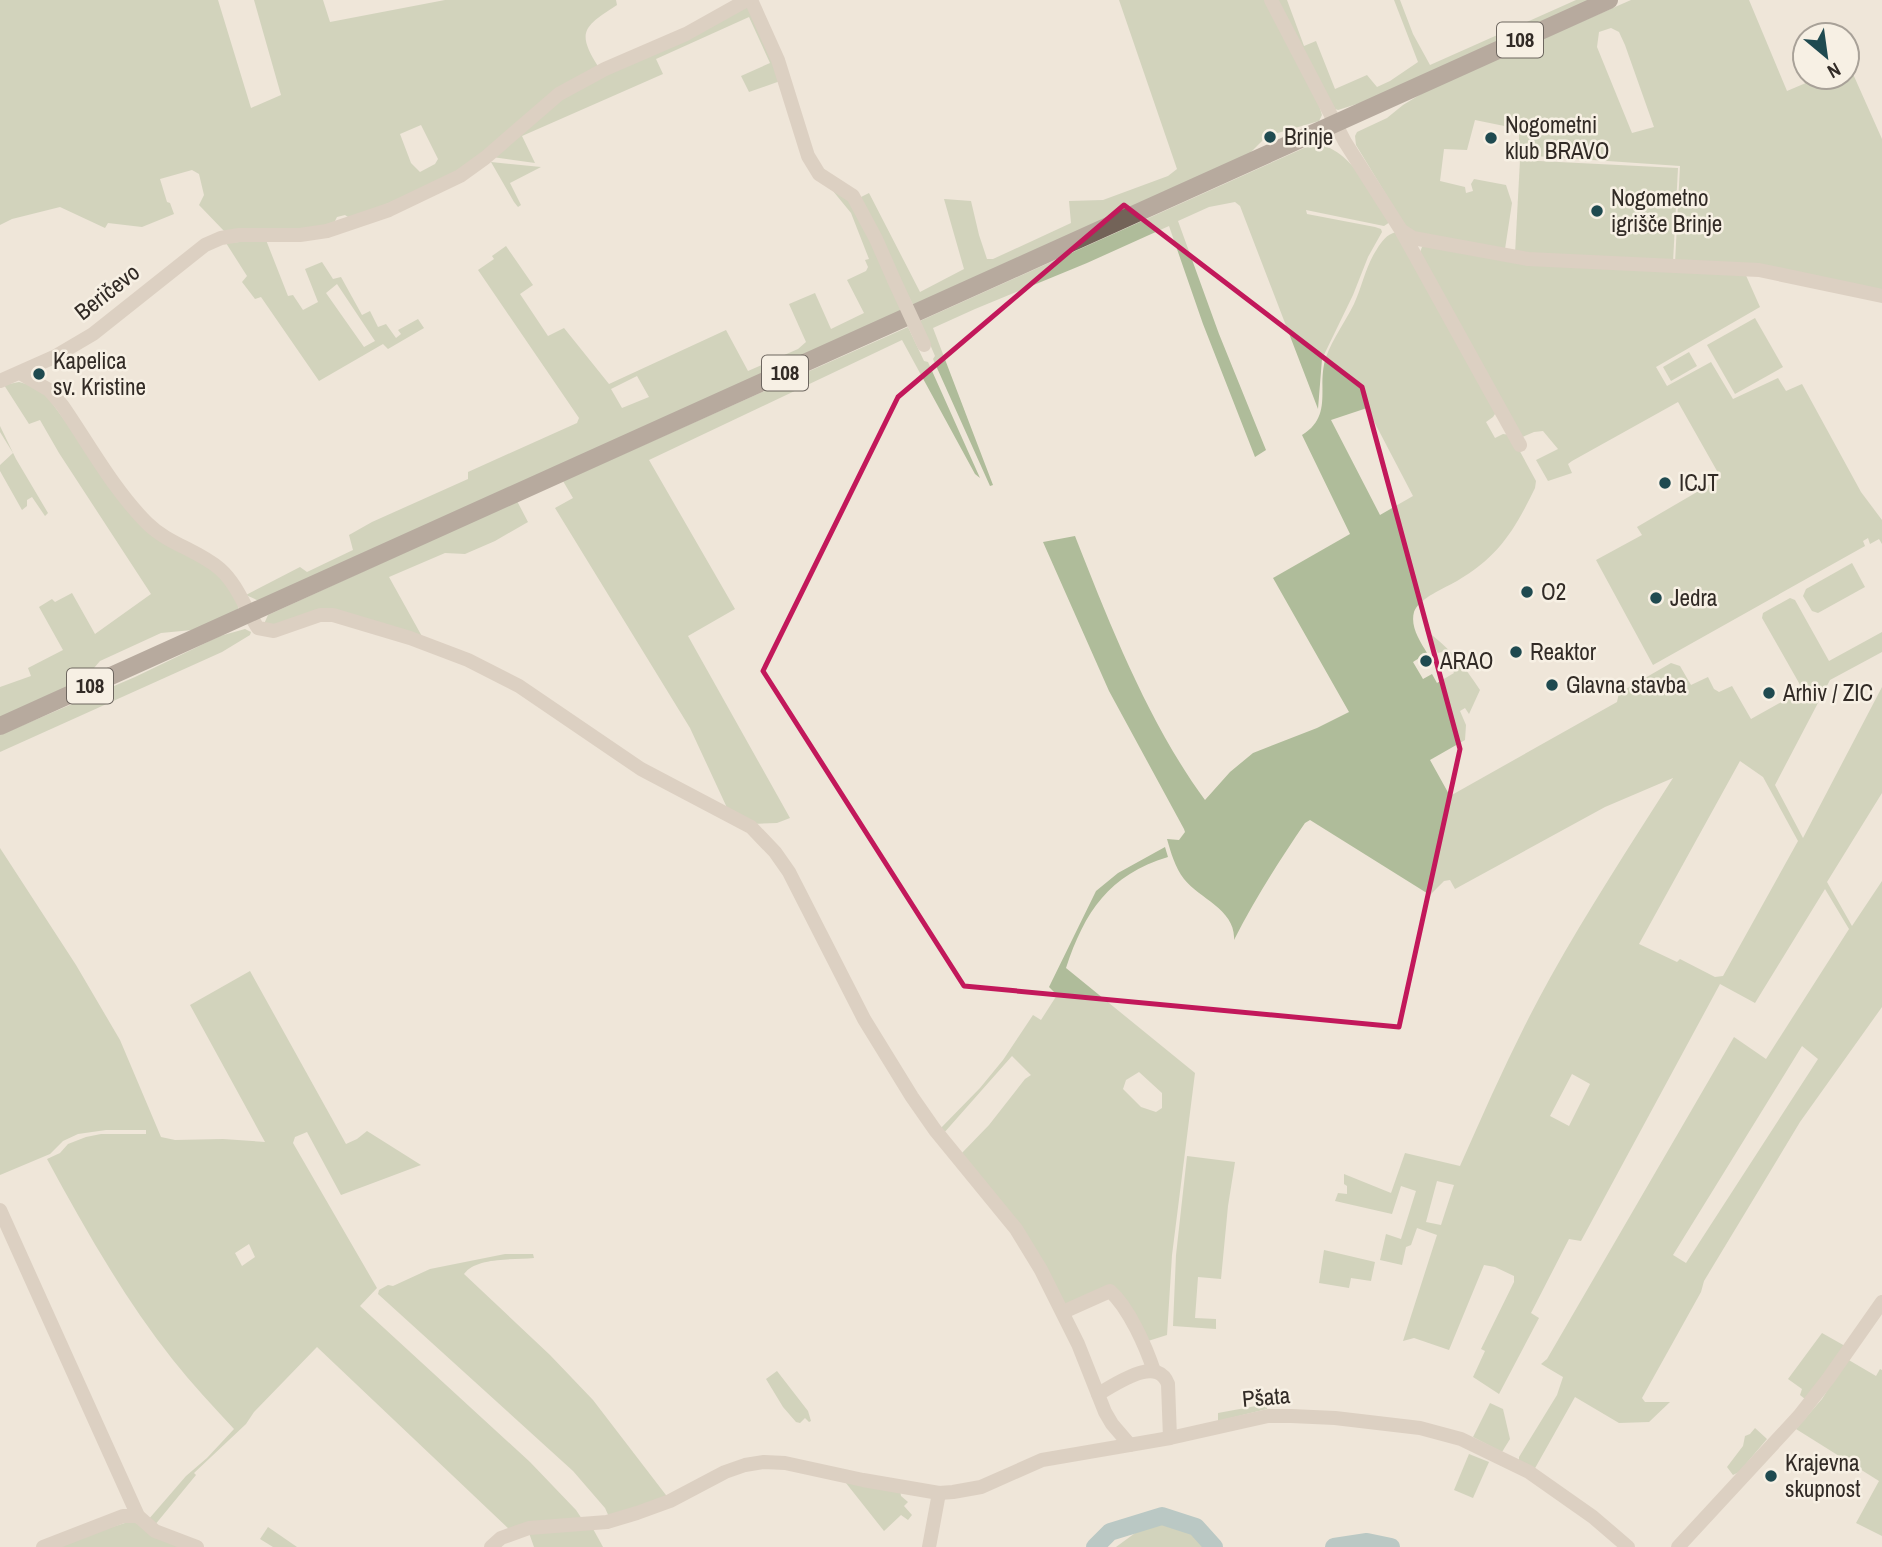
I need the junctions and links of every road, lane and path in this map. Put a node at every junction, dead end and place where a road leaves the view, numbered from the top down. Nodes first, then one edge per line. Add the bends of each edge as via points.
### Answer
1 (749, 0) edge
2 (1271, 0) edge
3 (1609, 0) edge
4 (1336, 125) junction
5 (1401, 230) junction
6 (1882, 296) edge
7 (924, 345) dead end
8 (20, 373) junction
9 (0, 382) edge
10 (1520, 445) dead end
11 (249, 613) junction
12 (0, 726) edge
13 (0, 1210) edge
14 (1882, 1301) edge
15 (1063, 1312) junction
16 (1154, 1371) junction
17 (1098, 1394) junction
18 (1170, 1438) junction
19 (1130, 1446) junction
20 (939, 1493) junction
21 (138, 1516) junction
22 (43, 1547) edge
23 (197, 1547) edge
24 (491, 1547) edge
25 (929, 1547) edge
26 (1628, 1547) edge
27 (1678, 1547) edge

1 - 7 street, bridge via 778,60 808,156 819,174 853,196
1 - 8 street, Beričevo via 559,94 460,176 389,210 327,231 239,235 205,245 93,334
2 - 4 street
3 - 4 main road, 108
4 - 5 street
4 - 11 main road, 108
5 - 6 street via 1413,238 1506,256 1759,270
5 - 10 street
8 - 9 street, Beričevo
8 - 11 street via 55,397 134,509 159,533 219,568
11 - 12 main road, 108
11 - 15 street via 258,628 274,631 320,615 346,617 468,660 519,686 640,769 751,827 789,872 889,1062 935,1130 1016,1229
13 - 21 street
14 - 27 street via 1799,1416
15 - 16 street via 1110,1292 1130,1319
15 - 17 street
16 - 17 street via 1124,1378
16 - 18 street via 1168,1384
17 - 19 street via 1112,1424
18 - 19 street, Pšata
18 - 26 street, Pšata via 1268,1416 1335,1418 1445,1433 1529,1472
19 - 20 street, Pšata via 1042,1460 981,1487
20 - 24 street, Pšata via 764,1462 725,1472 637,1513 607,1522 528,1528
20 - 25 street
21 - 22 street via 123,1516
21 - 23 street via 155,1531

